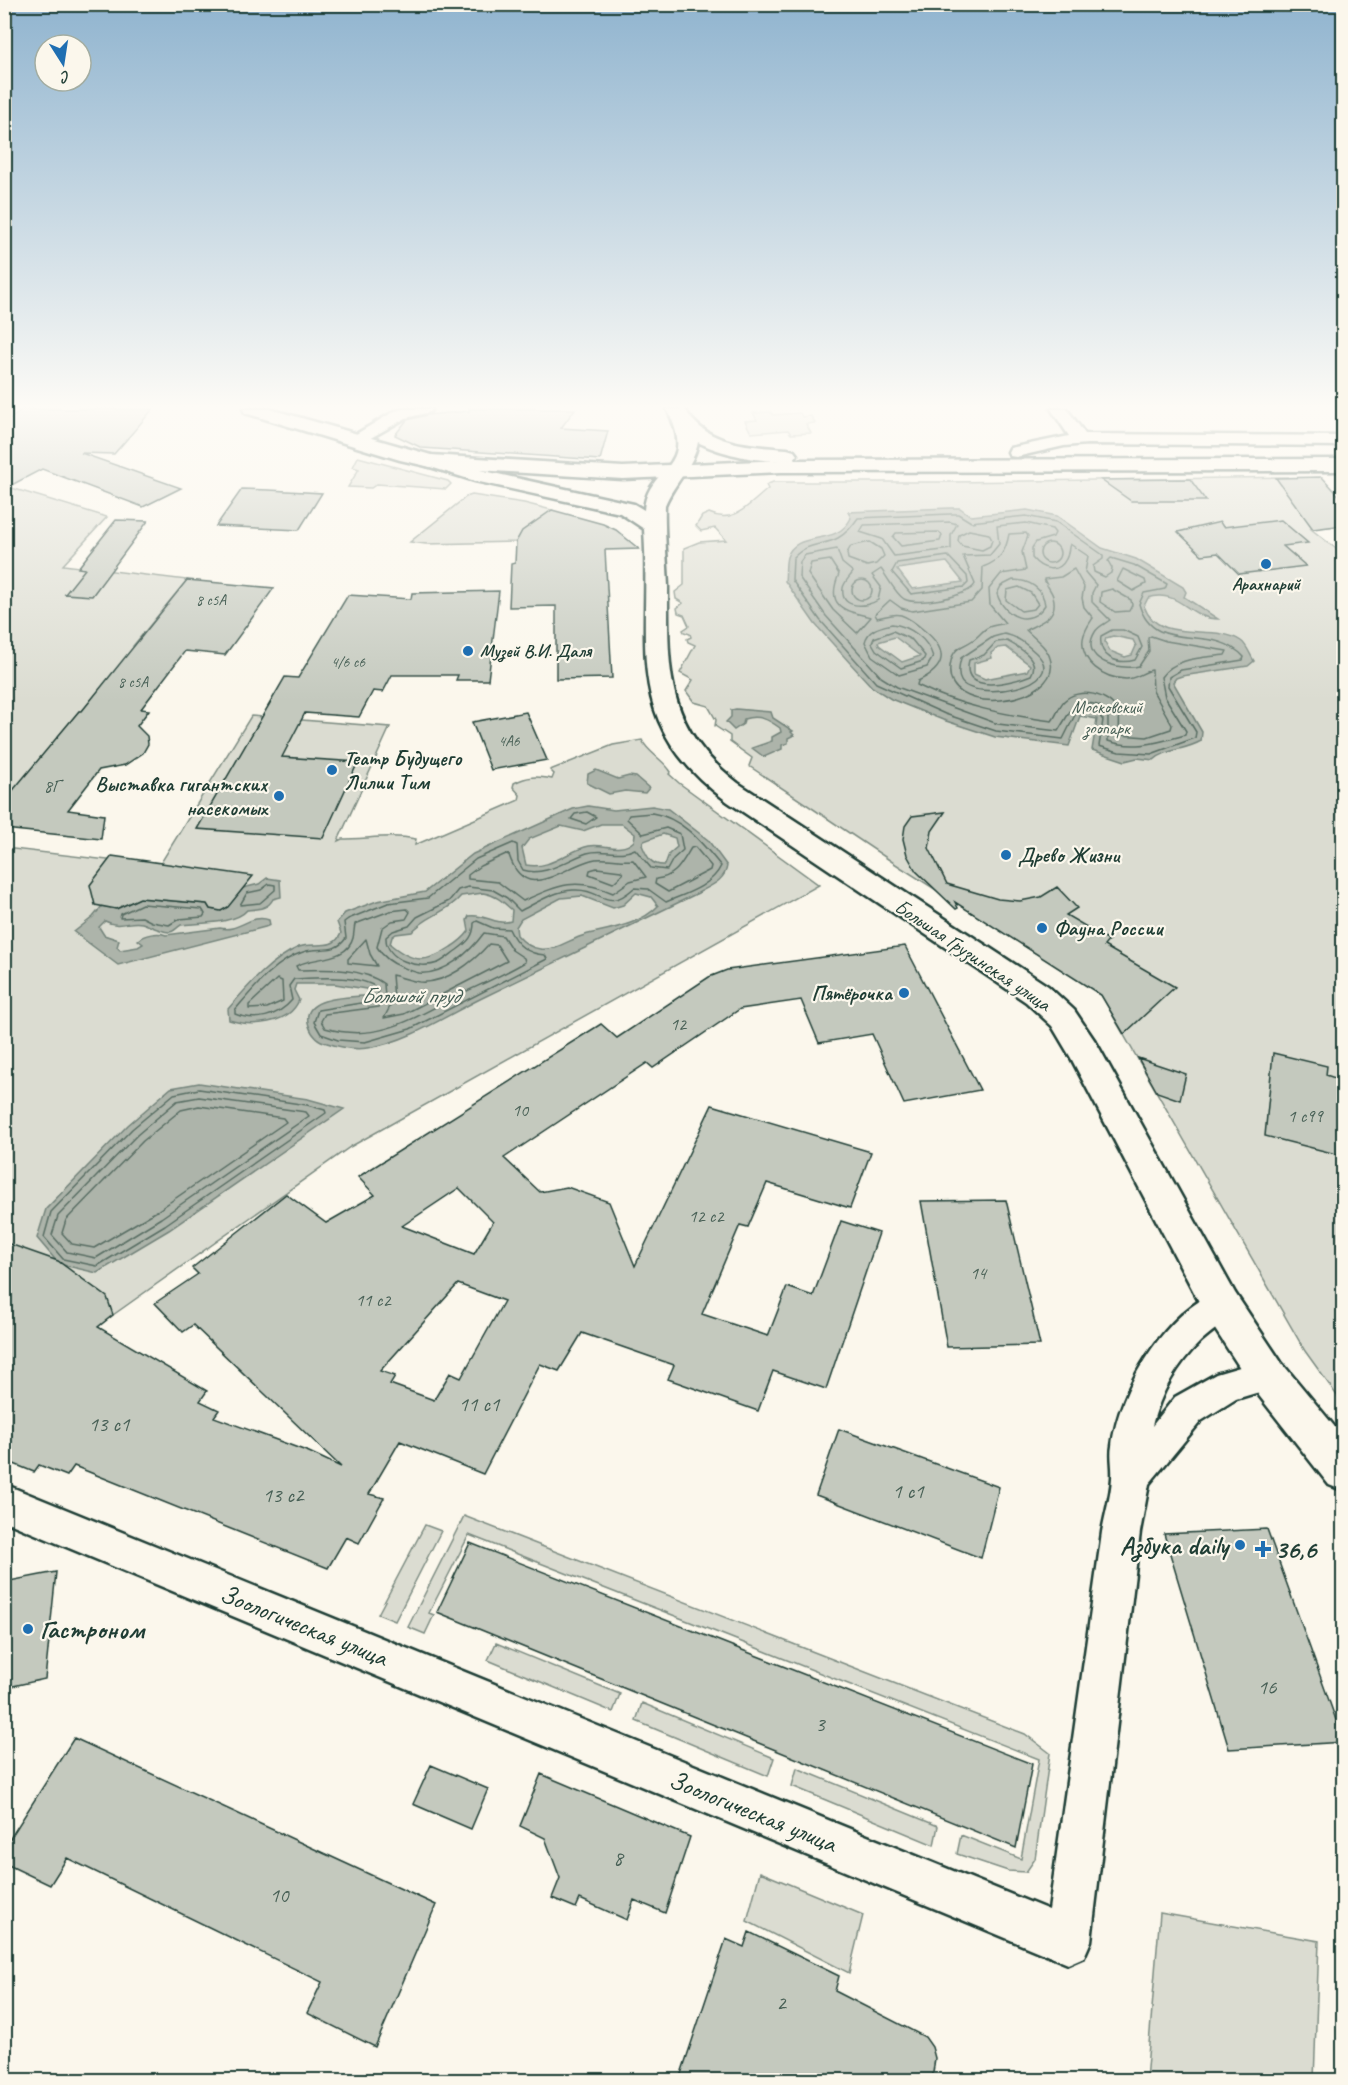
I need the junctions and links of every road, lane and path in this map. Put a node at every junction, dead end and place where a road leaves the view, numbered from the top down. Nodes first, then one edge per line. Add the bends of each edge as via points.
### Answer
1 (619, 506) edge
2 (655, 506) edge
3 (654, 526) junction
4 (1221, 1305) junction
5 (1267, 1375) junction
6 (1344, 1471) edge
7 (1131, 1477) junction
8 (4, 1503) edge

1 - 3 main road
2 - 3 main road, Большая Грузинская улица
3 - 4 main road, Большая Грузинская улица via 663,697 686,747 709,774 1030,989 1063,1018
4 - 5 main road, Большая Грузинская улица
4 - 7 street, Зоологическая улица via 1184,1336 1151,1382 1135,1419 1129,1448
5 - 6 main road, Большая Грузинская улица
5 - 7 street via 1228,1385 1188,1409
7 - 8 street, Зоологическая улица via 1068,1941

